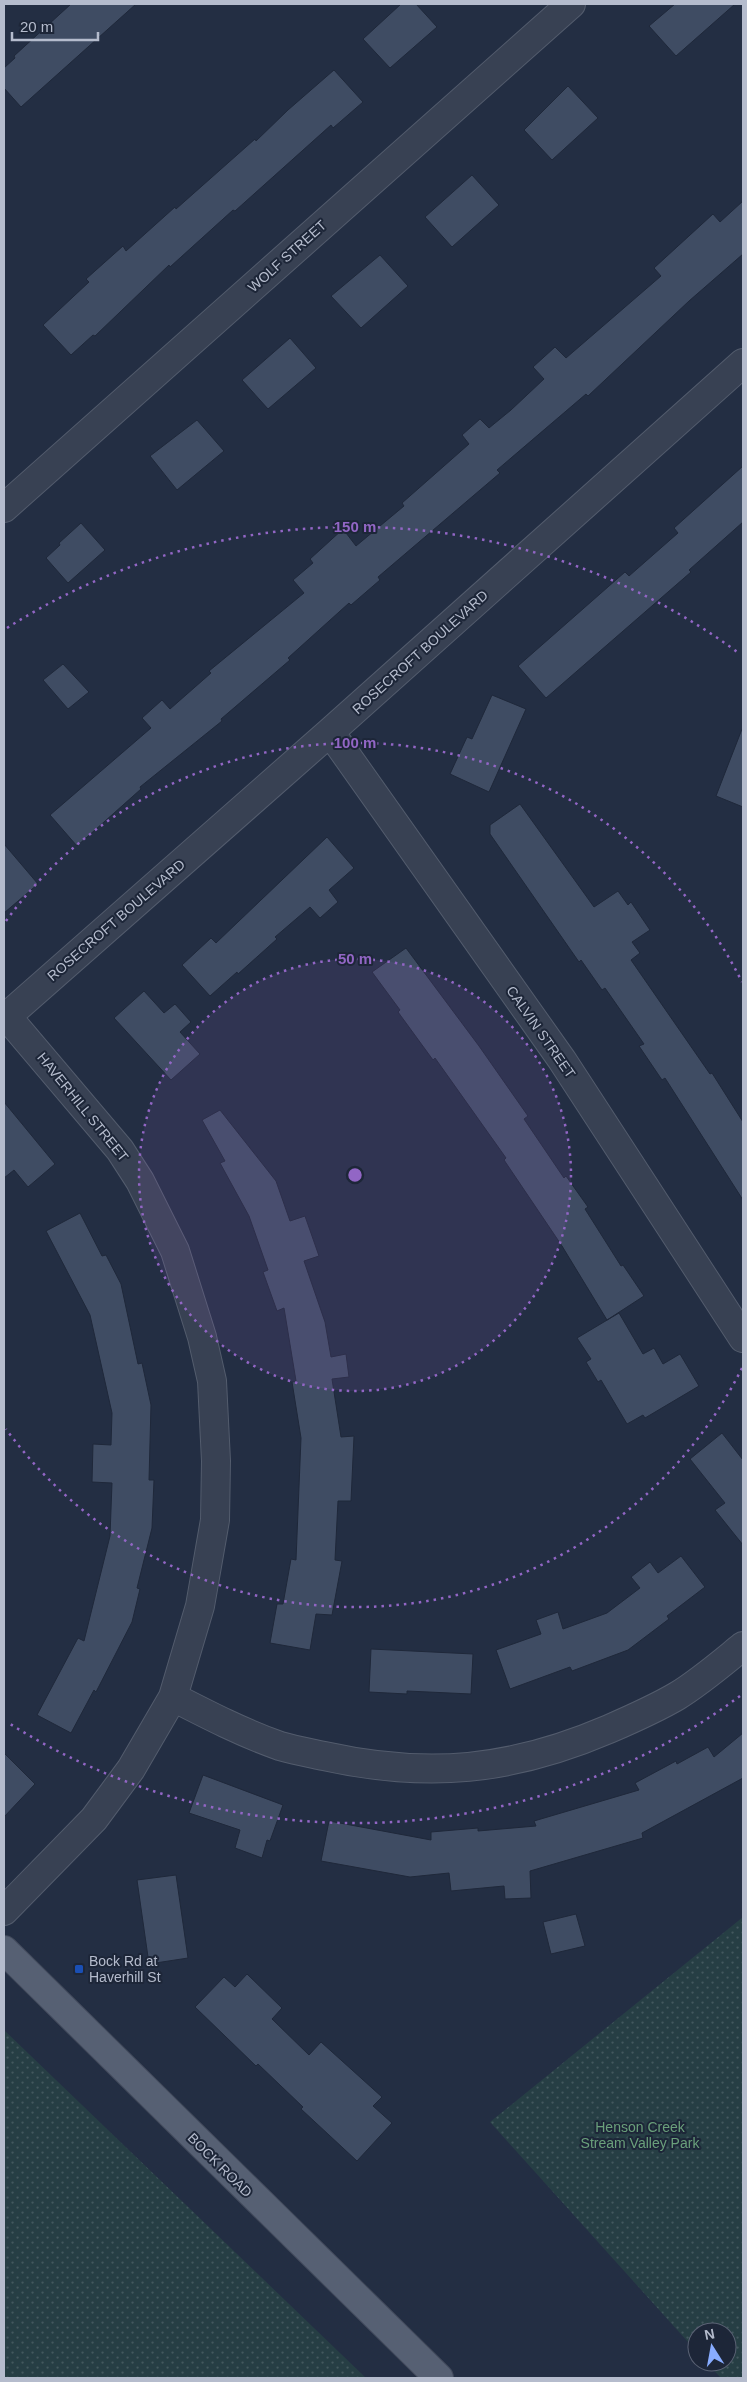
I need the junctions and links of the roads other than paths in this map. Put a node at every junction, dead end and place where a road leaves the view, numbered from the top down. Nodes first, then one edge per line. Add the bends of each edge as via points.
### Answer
1 (571, 4) edge
2 (743, 363) edge
3 (4, 508) edge
4 (330, 732) junction
5 (5, 1016) edge
6 (743, 1338) edge
7 (743, 1646) edge
8 (173, 1697) junction
9 (4, 1912) edge
10 (4, 1950) edge
11 (438, 2378) edge

1 - 3 street, WOLF STREET
2 - 4 street, ROSECROFT BOULEVARD
4 - 5 street, ROSECROFT BOULEVARD
4 - 6 street, CALVIN STREET via 562,1060
5 - 8 street, HAVERHILL STREET via 103,1128 140,1181 175,1251 202,1337 212,1381 216,1424 215,1520 200,1606
7 - 8 street via 676,1696 636,1717 557,1750 479,1767 404,1769 368,1765 281,1746 242,1732
8 - 9 street, HAVERHILL STREET via 132,1769 94,1819
10 - 11 main road, BOCK ROAD

